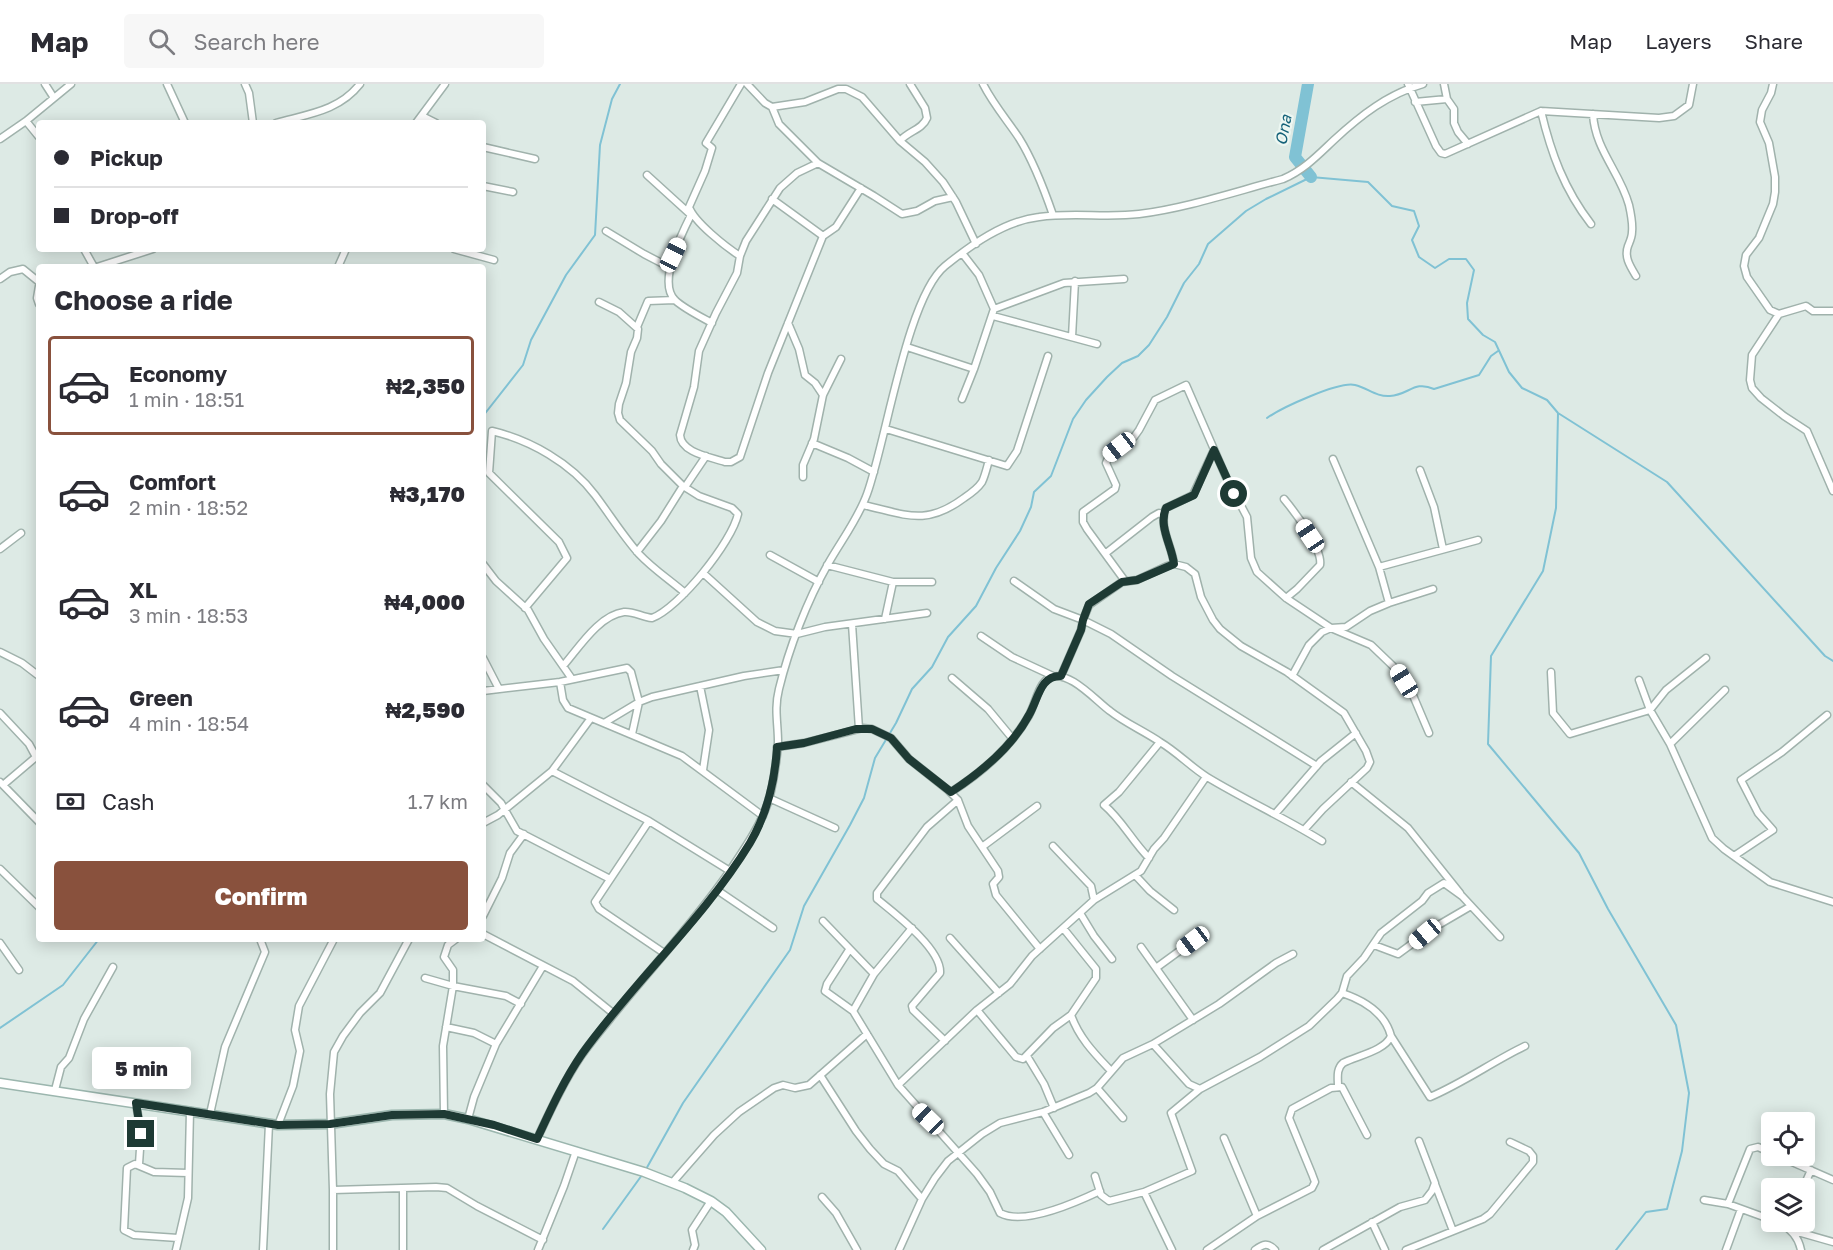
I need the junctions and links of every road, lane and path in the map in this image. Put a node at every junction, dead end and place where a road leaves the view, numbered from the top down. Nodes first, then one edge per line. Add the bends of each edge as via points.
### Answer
1 (45, 84) edge
2 (71, 84) edge
3 (245, 84) edge
4 (360, 84) edge
5 (445, 84) edge
6 (741, 84) edge
7 (747, 84) edge
8 (910, 84) edge
9 (983, 84) edge
10 (1423, 84) edge
11 (1444, 84) edge
12 (1692, 84) edge
13 (1773, 84) edge
14 (169, 85) edge
15 (1409, 86) edge
16 (54, 98) junction
17 (1447, 99) junction
18 (1415, 102) junction
19 (772, 107) junction
20 (1541, 111) junction
21 (1593, 114) junction
22 (422, 116) junction
23 (184, 120) edge
24 (253, 120) edge
25 (287, 120) edge
26 (419, 120) edge
27 (430, 120) edge
28 (26, 121) junction
29 (36, 133) edge
30 (0, 139) edge
31 (900, 141) junction
32 (1468, 144) junction
33 (486, 148) edge
34 (535, 159) dead end
35 (818, 163) junction
36 (647, 175) dead end
37 (486, 187) edge
38 (861, 188) junction
39 (513, 192) dead end
40 (953, 197) junction
41 (772, 199) junction
42 (692, 215) junction
43 (1053, 215) junction
44 (1591, 224) dead end
45 (606, 231) dead end
46 (823, 236) junction
47 (976, 244) junction
48 (143, 252) edge
49 (464, 252) edge
50 (962, 253) junction
51 (740, 256) junction
52 (494, 260) dead end
53 (105, 264) edge
54 (671, 267) junction
55 (1636, 276) dead end
56 (0, 279) edge
57 (1124, 279) dead end
58 (36, 281) edge
59 (1075, 281) junction
60 (675, 300) junction
61 (599, 302) dead end
62 (1833, 311) edge
63 (993, 312) junction
64 (1779, 314) junction
65 (712, 323) junction
66 (788, 323) junction
67 (637, 327) junction
68 (1072, 337) junction
69 (1097, 344) dead end
70 (907, 347) junction
71 (1048, 356) dead end
72 (841, 359) dead end
73 (974, 369) junction
74 (823, 395) junction
75 (962, 399) dead end
76 (886, 429) junction
77 (812, 443) junction
78 (1214, 450) junction
79 (706, 456) junction
80 (1333, 459) dead end
81 (989, 460) junction
82 (1420, 470) dead end
83 (874, 472) junction
84 (803, 477) dead end
85 (684, 487) junction
86 (1833, 491) edge
87 (1284, 499) dead end
88 (862, 505) junction
89 (1163, 514) junction
90 (21, 533) dead end
91 (1478, 540) dead end
92 (0, 549) edge
93 (1443, 549) junction
94 (637, 552) junction
95 (1106, 553) junction
96 (770, 555) dead end
97 (1174, 564) junction
98 (827, 565) junction
99 (1378, 567) junction
100 (486, 568) edge
101 (703, 573) junction
102 (1014, 581) dead end
103 (1125, 581) junction
104 (819, 582) junction
105 (893, 582) junction
106 (932, 582) dead end
107 (1433, 589) dead end
108 (685, 592) junction
109 (1286, 598) junction
110 (1389, 603) junction
111 (525, 608) junction
112 (927, 613) dead end
113 (885, 619) junction
114 (1083, 620) junction
115 (852, 624) junction
116 (1331, 628) junction
117 (798, 634) junction
118 (981, 636) dead end
119 (0, 652) edge
120 (1706, 657) dead end
121 (486, 664) edge
122 (563, 666) junction
123 (784, 670) junction
124 (1551, 672) dead end
125 (36, 673) edge
126 (1053, 676) junction
127 (1061, 676) junction
128 (1292, 676) junction
129 (952, 678) dead end
130 (573, 679) junction
131 (1639, 680) dead end
132 (560, 682) junction
133 (700, 686) junction
134 (499, 689) junction
135 (1725, 690) dead end
136 (486, 691) edge
137 (639, 702) junction
138 (1650, 710) junction
139 (0, 713) edge
140 (1827, 715) dead end
141 (591, 718) junction
142 (604, 723) junction
143 (859, 729) junction
144 (1356, 733) junction
145 (1429, 733) dead end
146 (632, 734) junction
147 (1012, 738) junction
148 (1160, 742) junction
149 (1670, 744) junction
150 (777, 747) junction
151 (36, 756) edge
152 (36, 759) edge
153 (1317, 766) junction
154 (703, 770) junction
155 (552, 771) junction
156 (1206, 777) junction
157 (1351, 782) junction
158 (2, 784) edge
159 (486, 788) edge
160 (951, 792) junction
161 (769, 798) junction
162 (958, 800) junction
163 (1037, 806) dead end
164 (505, 809) junction
165 (1275, 814) junction
166 (763, 816) junction
167 (36, 819) edge
168 (486, 821) edge
169 (649, 821) junction
170 (835, 828) dead end
171 (1304, 830) junction
172 (524, 834) junction
173 (1322, 842) dead end
174 (1053, 846) dead end
175 (982, 847) junction
176 (1734, 856) junction
177 (1149, 858) junction
178 (0, 869) edge
179 (730, 871) junction
180 (1136, 876) junction
181 (610, 879) junction
182 (717, 890) junction
183 (1462, 896) junction
184 (1094, 900) junction
185 (1833, 902) edge
186 (36, 904) edge
187 (1471, 906) junction
188 (486, 910) edge
189 (1174, 910) dead end
190 (1080, 913) junction
191 (823, 921) dead end
192 (773, 928) dead end
193 (912, 928) junction
194 (1063, 928) junction
195 (486, 936) edge
196 (1500, 937) dead end
197 (950, 938) dead end
198 (1193, 941) dead end
199 (261, 942) edge
200 (332, 942) edge
201 (407, 942) edge
202 (452, 942) edge
203 (0, 943) edge
204 (1374, 945) junction
205 (1141, 947) dead end
206 (1040, 949) junction
207 (849, 950) junction
208 (664, 953) junction
209 (1293, 954) dead end
210 (1112, 959) dead end
211 (543, 966) junction
212 (112, 967) dead end
213 (1156, 968) junction
214 (19, 969) dead end
215 (874, 974) junction
216 (425, 978) dead end
217 (453, 986) junction
218 (999, 993) junction
219 (1342, 993) junction
220 (521, 1004) junction
221 (977, 1010) junction
222 (853, 1011) junction
223 (614, 1014) junction
224 (1071, 1016) junction
225 (1193, 1020) junction
226 (446, 1027) junction
227 (867, 1034) junction
228 (1391, 1036) junction
229 (945, 1041) junction
230 (496, 1044) junction
231 (1153, 1044) junction
232 (1525, 1046) dead end
233 (1027, 1056) junction
234 (1111, 1071) junction
235 (820, 1075) junction
236 (0, 1083) edge
237 (898, 1085) junction
238 (1338, 1086) junction
239 (1097, 1088) junction
240 (1200, 1089) junction
241 (55, 1090) junction
242 (136, 1103) junction
243 (1053, 1108) junction
244 (190, 1111) junction
245 (1044, 1112) junction
246 (210, 1114) junction
247 (444, 1114) junction
248 (1123, 1118) dead end
249 (468, 1119) junction
250 (273, 1124) junction
251 (330, 1124) junction
252 (1367, 1135) dead end
253 (1224, 1138) dead end
254 (537, 1139) junction
255 (1419, 1141) dead end
256 (1510, 1142) dead end
257 (1761, 1148) edge
258 (576, 1151) junction
259 (959, 1152) junction
260 (1069, 1155) dead end
261 (139, 1164) junction
262 (1802, 1166) edge
263 (1811, 1170) junction
264 (188, 1173) junction
265 (1095, 1176) dead end
266 (1807, 1178) edge
267 (1833, 1180) edge
268 (672, 1183) junction
269 (1435, 1183) junction
270 (403, 1188) junction
271 (333, 1190) junction
272 (1100, 1191) junction
273 (1144, 1192) junction
274 (822, 1197) dead end
275 (922, 1199) junction
276 (1704, 1200) dead end
277 (711, 1201) junction
278 (1728, 1204) junction
279 (1741, 1209) junction
280 (1257, 1216) junction
281 (1761, 1216) edge
282 (1372, 1222) junction
283 (1453, 1231) junction
284 (1793, 1232) edge
285 (1806, 1232) edge
286 (178, 1238) junction
287 (543, 1240) junction
288 (1833, 1242) edge
289 (176, 1250) edge
290 (263, 1250) edge
291 (333, 1250) edge
292 (403, 1250) edge
293 (538, 1250) edge
294 (693, 1250) edge
295 (761, 1250) edge
296 (857, 1250) edge
297 (899, 1250) edge
298 (1172, 1250) edge
299 (1207, 1250) edge
300 (1255, 1250) edge
301 (1275, 1250) edge
302 (1323, 1250) edge
303 (1384, 1250) edge
304 (1406, 1250) edge
305 (1726, 1250) edge
306 (1801, 1250) edge

1 - 16 street
2 - 16 street
3 - 24 street
4 - 25 street via 334,107
5 - 22 street
6 - 42 street via 706,143 712,148 689,207
7 - 19 street
8 - 31 street via 927,118 923,126
9 - 43 street via 1026,152
10 - 15 street
11 - 17 street
12 - 21 street via 1689,105 1674,116
13 - 64 street via 1760,122 1768,143 1775,192 1759,238 1746,255 1744,266 1747,277 1770,310
14 - 23 street
15 - 18 street
15 - 43 street via 1373,107 1310,162 1283,179 1151,212
16 - 28 street
17 - 18 street
17 - 32 street via 1453,106 1458,132
18 - 32 street via 1441,153
19 - 31 street via 846,89 862,97
19 - 35 street via 779,124
20 - 21 street
20 - 32 street
20 - 44 street via 1551,151 1575,205
21 - 55 street via 1602,150 1628,202 1633,222 1627,262
22 - 26 street
22 - 27 street
28 - 29 street
28 - 30 street
31 - 40 street via 925,162
33 - 34 street
35 - 38 street
35 - 41 street via 797,173
36 - 42 street
37 - 39 street
38 - 40 street via 902,214
38 - 46 street via 836,226
40 - 47 street
41 - 46 street
41 - 51 street
42 - 51 street
42 - 54 street
43 - 47 street via 1020,220
45 - 54 street
46 - 66 street
47 - 50 street
48 - 53 street
49 - 52 street
50 - 63 street via 979,275
50 - 70 street via 931,280
51 - 65 street via 738,273
54 - 60 street via 669,291
56 - 58 street via 23,269
57 - 59 street
59 - 63 street via 1053,286
59 - 68 street
60 - 65 street
60 - 67 street via 648,302
61 - 67 street
62 - 64 street via 1813,311 1806,306
63 - 68 street
63 - 73 street
64 - 86 street via 1752,356 1752,388 1807,431
65 - 79 street via 699,351 694,387 680,435 686,448
66 - 74 street via 803,370
66 - 79 street via 742,454 731,462
67 - 85 street via 618,413 620,420
68 - 69 street
70 - 73 street
70 - 76 street
71 - 81 street via 1017,451 1007,466
72 - 74 street
73 - 75 street
74 - 77 street
76 - 81 street
76 - 83 street
77 - 83 street
77 - 84 street via 803,465
78 - 89 street via 1194,495 1166,508
78 - 95 street via 1188,386 1155,400 1134,437 1107,460 1116,485 1114,492 1083,512 1083,522
78 - 109 street via 1247,517 1254,566
79 - 85 street
80 - 99 street
81 - 88 street via 981,484 952,507 919,516
82 - 93 street via 1434,507
83 - 88 street
85 - 94 street
85 - 101 street via 738,514 719,552
87 - 109 street via 1310,536 1321,561
88 - 98 street
89 - 95 street via 1152,517
89 - 97 street
90 - 92 street
91 - 93 street
93 - 99 street
94 - 108 street
94 - 111 street via 571,469 544,452 492,431 489,473 559,542 567,558
95 - 103 street
96 - 104 street
97 - 103 street
97 - 128 street via 1195,574 1201,597 1220,629 1240,646
98 - 104 street
98 - 105 street
99 - 110 street
100 - 111 street
101 - 108 street
101 - 117 street via 765,627
102 - 114 street via 1054,609
103 - 114 street via 1089,604
104 - 117 street
105 - 106 street
105 - 113 street
107 - 110 street
108 - 122 street via 652,618 628,612 616,614 592,630
109 - 116 street
110 - 116 street via 1352,625
111 - 122 street
112 - 113 street
113 - 115 street
114 - 127 street
114 - 153 street via 1112,634
115 - 117 street
115 - 143 street
116 - 128 street via 1309,645
116 - 145 street via 1371,645 1396,669 1412,693
117 - 123 street
118 - 126 street via 1012,657
119 - 125 street
120 - 138 street via 1666,690
121 - 134 street
122 - 130 street
123 - 133 street
123 - 150 street via 775,716
124 - 138 street via 1553,713 1570,734
126 - 127 street
126 - 147 street via 1043,683 1028,717
127 - 148 street
128 - 144 street via 1344,713
129 - 147 street via 988,709
130 - 132 street
130 - 137 street via 627,668
131 - 138 street
132 - 134 street
132 - 141 street via 568,708
133 - 137 street
133 - 154 street via 709,730
134 - 136 street
135 - 149 street
137 - 142 street
137 - 146 street
138 - 149 street
139 - 151 street
140 - 176 street via 1741,780 1758,813 1773,830
141 - 142 street
141 - 155 street
142 - 146 street
143 - 150 street
143 - 160 street via 872,729 891,738 909,759
144 - 153 street
144 - 157 street via 1370,762
146 - 154 street
147 - 160 street via 996,757
148 - 156 street
148 - 177 street via 1104,805
149 - 176 street via 1712,838
150 - 161 street
152 - 158 street
153 - 165 street
154 - 166 street
155 - 164 street
155 - 169 street
156 - 165 street
156 - 177 street
157 - 171 street
157 - 183 street via 1408,828
158 - 167 street
159 - 164 street
160 - 162 street
161 - 166 street
161 - 170 street
162 - 175 street
162 - 193 street via 927,827 877,893 877,899
163 - 175 street
164 - 168 street
164 - 172 street via 517,831
165 - 171 street
166 - 179 street
169 - 179 street
169 - 181 street
171 - 173 street
172 - 181 street
172 - 188 street via 510,853
174 - 184 street via 1091,886
175 - 206 street via 998,871 993,885 996,895
176 - 185 street via 1770,882
177 - 180 street
178 - 186 street
179 - 182 street
180 - 184 street
180 - 189 street
181 - 208 street via 595,902 597,908
182 - 192 street
182 - 208 street
183 - 187 street
183 - 204 street via 1444,883 1392,923
184 - 190 street
187 - 196 street
187 - 204 street via 1398,954
190 - 194 street
190 - 210 street
191 - 207 street
193 - 215 street
193 - 229 street via 941,968 914,1001 913,1010
194 - 206 street
194 - 224 street via 1096,969 1096,978
195 - 211 street
197 - 218 street
198 - 213 street
199 - 246 street via 265,952 225,1047
200 - 250 street via 299,1006 295,1030 300,1051 292,1086
201 - 251 street via 380,993 360,1013 334,1052
202 - 217 street via 444,957 453,970
203 - 214 street
204 - 219 street via 1347,976
205 - 213 street
206 - 218 street
207 - 215 street
207 - 222 street via 824,989
208 - 223 street
209 - 225 street
211 - 220 street
211 - 223 street via 573,981
212 - 241 street via 84,1019 69,1058 61,1067
213 - 225 street
215 - 222 street
216 - 217 street
217 - 220 street via 506,996
217 - 226 street
218 - 221 street
219 - 228 street via 1370,1007 1382,1018
219 - 240 street via 1309,1026
220 - 230 street
221 - 229 street
221 - 233 street via 1016,1057
222 - 227 street
223 - 254 street via 581,1056
224 - 233 street via 1053,1028
224 - 234 street via 1089,1048
225 - 231 street
226 - 230 street via 474,1033
226 - 247 street
227 - 235 street
227 - 237 street
228 - 232 street via 1430,1097
228 - 238 street via 1382,1046 1342,1063
229 - 237 street
230 - 249 street
231 - 234 street via 1123,1058
231 - 240 street via 1189,1084
233 - 243 street
234 - 239 street
235 - 268 street via 802,1088 774,1088 739,1112
235 - 275 street via 870,1149 884,1164 898,1171
236 - 241 main road
237 - 259 street
238 - 252 street via 1346,1091
238 - 280 street via 1289,1114 1314,1186
239 - 243 street
239 - 248 street
240 - 273 street via 1171,1113 1192,1171
241 - 242 main road
242 - 244 main road
242 - 261 street via 141,1134
243 - 245 street
244 - 246 main road
244 - 264 street
245 - 259 street via 1000,1123
245 - 260 street
246 - 250 main road
247 - 249 main road
247 - 251 main road via 392,1115
249 - 254 main road
250 - 251 main road
250 - 290 street
251 - 271 street
253 - 280 street
254 - 258 main road
255 - 269 street
256 - 283 street via 1529,1151 1533,1162 1490,1214
257 - 278 street via 1750,1149
258 - 268 main road
258 - 287 street
259 - 272 street via 1000,1213 1012,1218 1064,1208
259 - 275 street via 948,1161
261 - 264 street via 154,1172
261 - 286 street via 127,1168 124,1230 134,1235
262 - 263 street
263 - 266 street
263 - 267 street
264 - 286 street via 188,1198
265 - 272 street
268 - 277 main road
269 - 282 street via 1425,1200 1400,1207
269 - 283 street
270 - 271 street
270 - 287 street via 447,1188
270 - 292 street
271 - 291 street
272 - 273 street via 1109,1201
273 - 298 street
274 - 296 street
275 - 297 street
276 - 278 street
277 - 294 street via 692,1230
277 - 295 main road
278 - 279 street
279 - 281 street
279 - 305 street
280 - 299 street
282 - 302 street
282 - 303 street
283 - 304 street
284 - 306 street
285 - 288 street
286 - 289 street
287 - 293 street
300 - 301 street via 1263,1244

